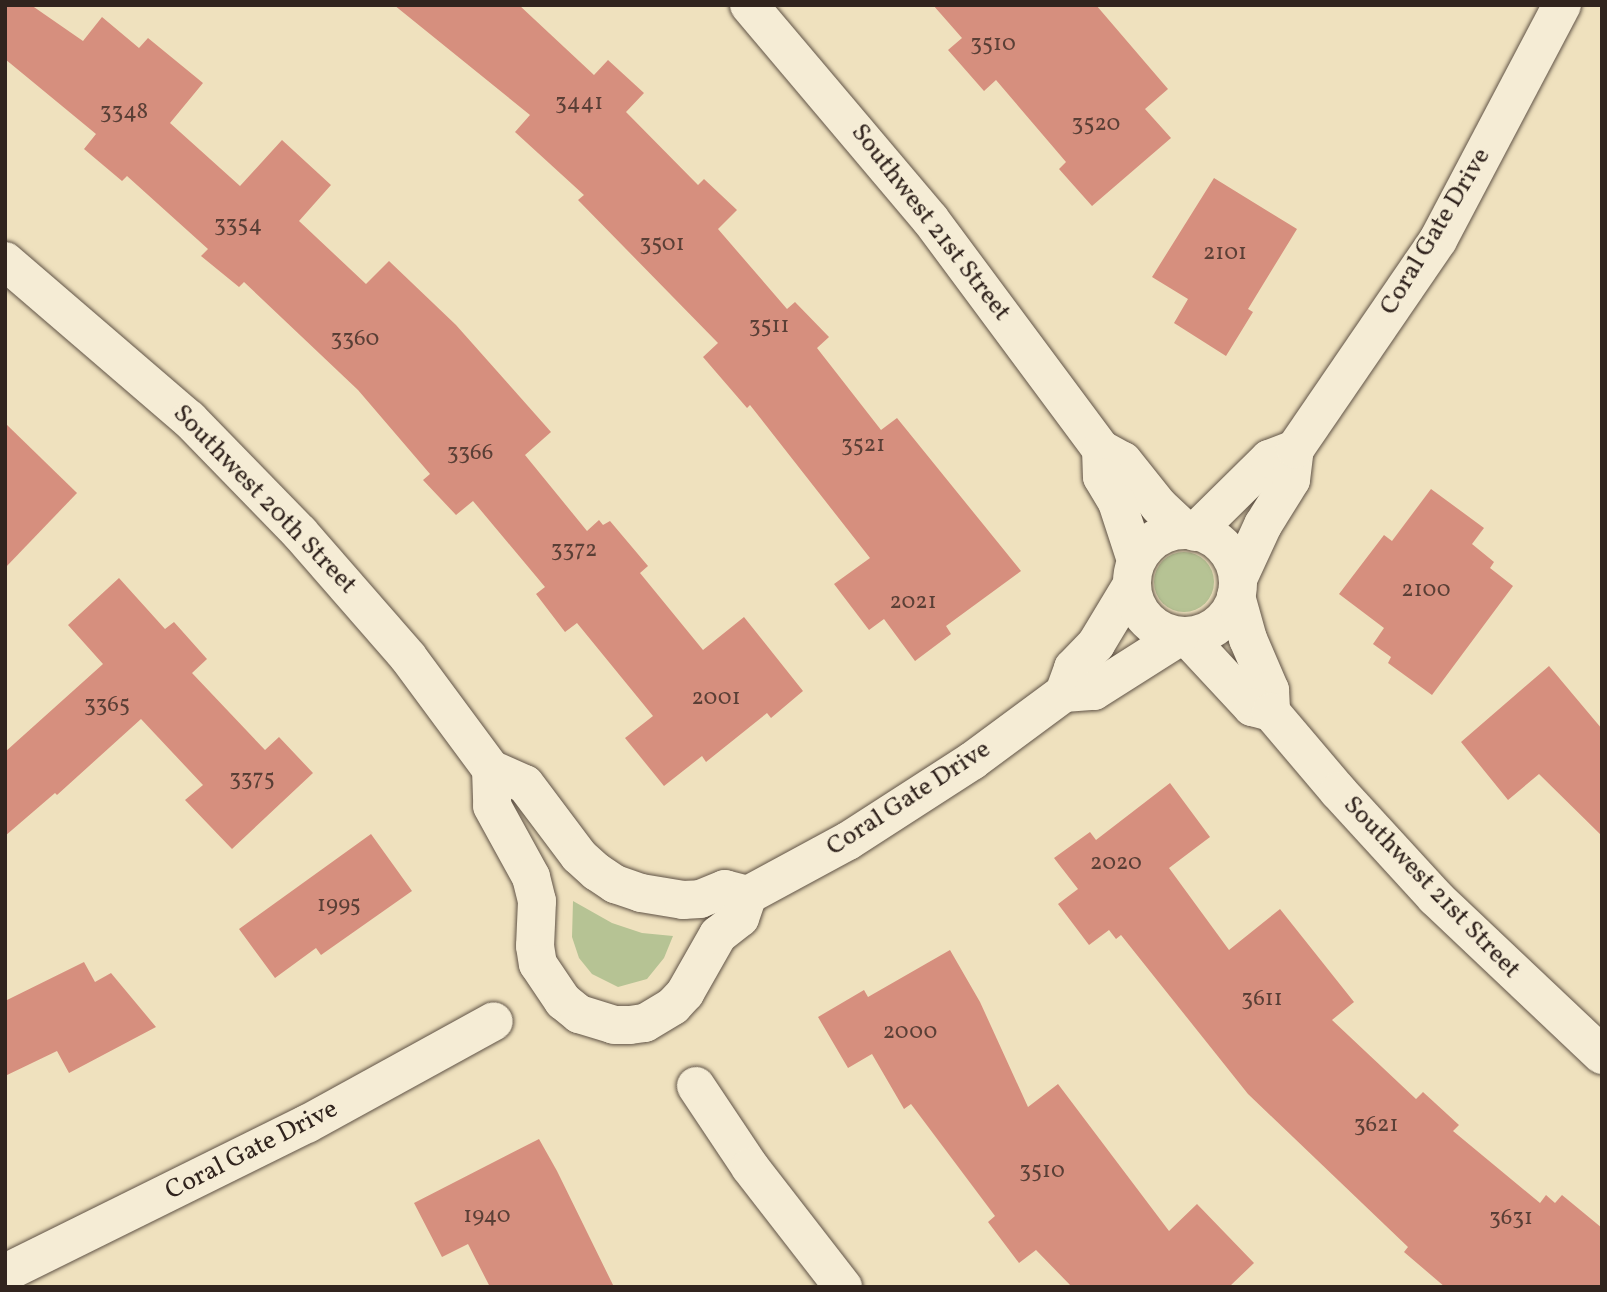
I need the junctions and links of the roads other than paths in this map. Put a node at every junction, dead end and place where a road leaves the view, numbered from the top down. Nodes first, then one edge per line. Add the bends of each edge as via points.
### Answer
1 (748, 5) edge
2 (1562, 5) edge
3 (5, 261) edge
4 (1101, 449) junction
5 (1295, 449) junction
6 (1190, 531) junction
7 (1134, 573) junction
8 (1237, 587) junction
9 (1183, 637) junction
10 (1064, 693) junction
11 (1272, 712) junction
12 (491, 769) junction
13 (748, 895) junction
14 (494, 1021) dead end
15 (1602, 1055) edge
16 (696, 1086) dead end
17 (5, 1273) edge
18 (844, 1287) edge

1 - 4 street, Southwest 21st Street via 930,219
2 - 5 street, Coral Gate Drive via 1438,240
3 - 12 street, Southwest 20th Street via 189,419 300,533 408,657
4 - 6 street, Southwest 21st Street via 1123,461 1159,506
4 - 7 street, Southwest 21st Street via 1102,477 1118,502
5 - 6 street, Coral Gate Drive via 1269,459
5 - 8 street, Coral Gate Drive via 1291,480 1263,525
6 - 7 street via 1157,538
6 - 8 street via 1224,548 1234,562
7 - 9 street via 1141,614 1158,629
7 - 10 street, Coral Gate Drive via 1096,644 1073,668
8 - 9 street via 1230,611 1218,624 1204,633
8 - 11 street, Southwest 21st Street via 1248,639 1270,690
9 - 10 street, Coral Gate Drive via 1094,691
9 - 11 street, Southwest 21st Street via 1252,706
10 - 13 street, Coral Gate Drive via 904,805
11 - 15 street, Southwest 21st Street via 1435,897
12 - 13 street, Southwest 20th Street via 525,784 579,856 615,884 682,901 725,889
12 - 13 street via 492,806 531,877 537,901 538,964 563,1001 579,1014 614,1026 645,1023 673,1006 718,935 740,918
14 - 17 street, Coral Gate Drive via 307,1124
16 - 18 street via 750,1167

